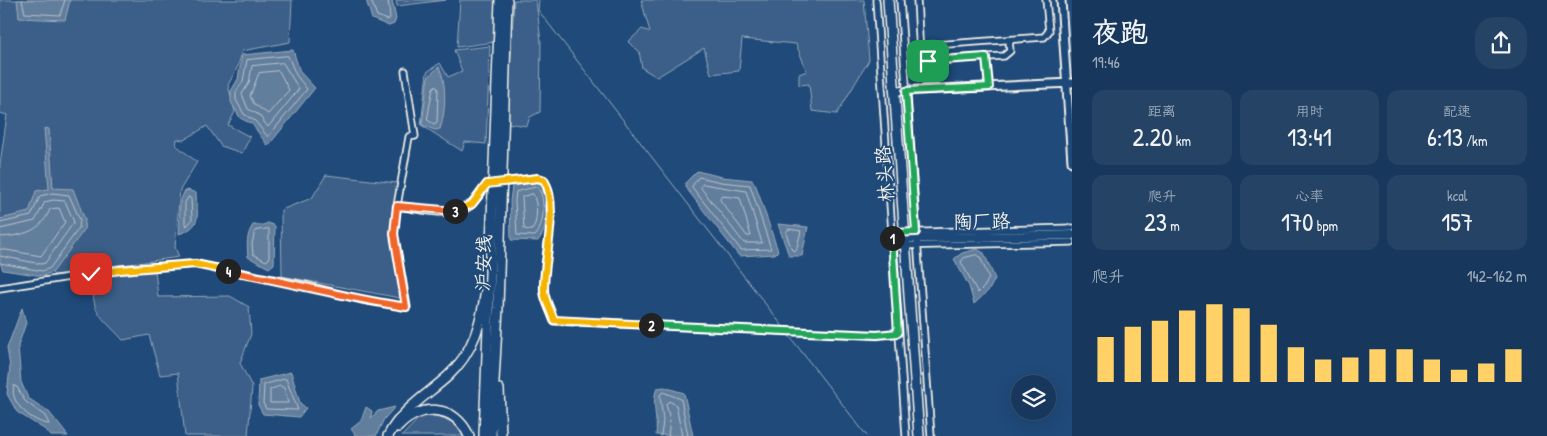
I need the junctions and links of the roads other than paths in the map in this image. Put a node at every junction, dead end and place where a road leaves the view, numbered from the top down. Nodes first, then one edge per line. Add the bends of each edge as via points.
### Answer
1 (500, 0) edge
2 (507, 0) edge
3 (876, 0) edge
4 (888, 0) edge
5 (900, 0) edge
6 (916, 0) edge
7 (1046, 0) edge
8 (1061, 0) edge
9 (1010, 40) junction
10 (920, 46) junction
11 (986, 57) junction
12 (405, 71) dead end
13 (1070, 84) edge
14 (989, 87) junction
15 (894, 91) junction
16 (906, 91) junction
17 (1072, 162) edge
18 (498, 183) junction
19 (397, 206) junction
20 (494, 206) junction
21 (1072, 228) edge
22 (1072, 235) edge
23 (917, 238) junction
24 (892, 239) junction
25 (904, 239) junction
26 (1072, 242) edge
27 (0, 288) edge
28 (498, 308) junction
29 (898, 333) junction
30 (388, 436) edge
31 (393, 436) edge
32 (469, 436) edge
33 (484, 436) edge
34 (491, 436) edge
35 (502, 436) edge
36 (906, 436) edge
37 (919, 436) edge
38 (931, 436) edge

1 - 18 main road, 沪安线
2 - 18 main road, 沪安线
3 - 24 street
4 - 15 main road, 林头路
5 - 16 street
6 - 10 street
7 - 9 street via 1049,31 1046,36
8 - 13 street
9 - 10 street
9 - 11 street via 1007,55
10 - 11 street via 921,58 925,61
11 - 14 street
12 - 19 street via 415,136 409,137
13 - 14 street
13 - 17 street
14 - 16 street
15 - 16 street
15 - 25 main road, 林头路
16 - 23 street
18 - 19 street via 487,184 472,204 462,209 443,211
18 - 20 main road, 沪安线
18 - 28 main road, 沪安线
18 - 29 street via 538,178 548,186 550,214 544,291 554,320 877,335
19 - 27 street via 394,234 406,307 195,264 120,270
20 - 30 main road via 486,292 476,335 465,356 449,375 401,415
20 - 33 main road, 沪安线
21 - 23 street
22 - 23 main road, 陶厂路
23 - 25 main road, 陶厂路
23 - 26 street
23 - 38 street
24 - 25 main road, 陶厂路
24 - 29 street
25 - 37 main road, 林头路
28 - 34 main road, 沪安线
28 - 35 main road
29 - 36 street
31 - 32 main road via 405,420 416,413 434,410 458,421

